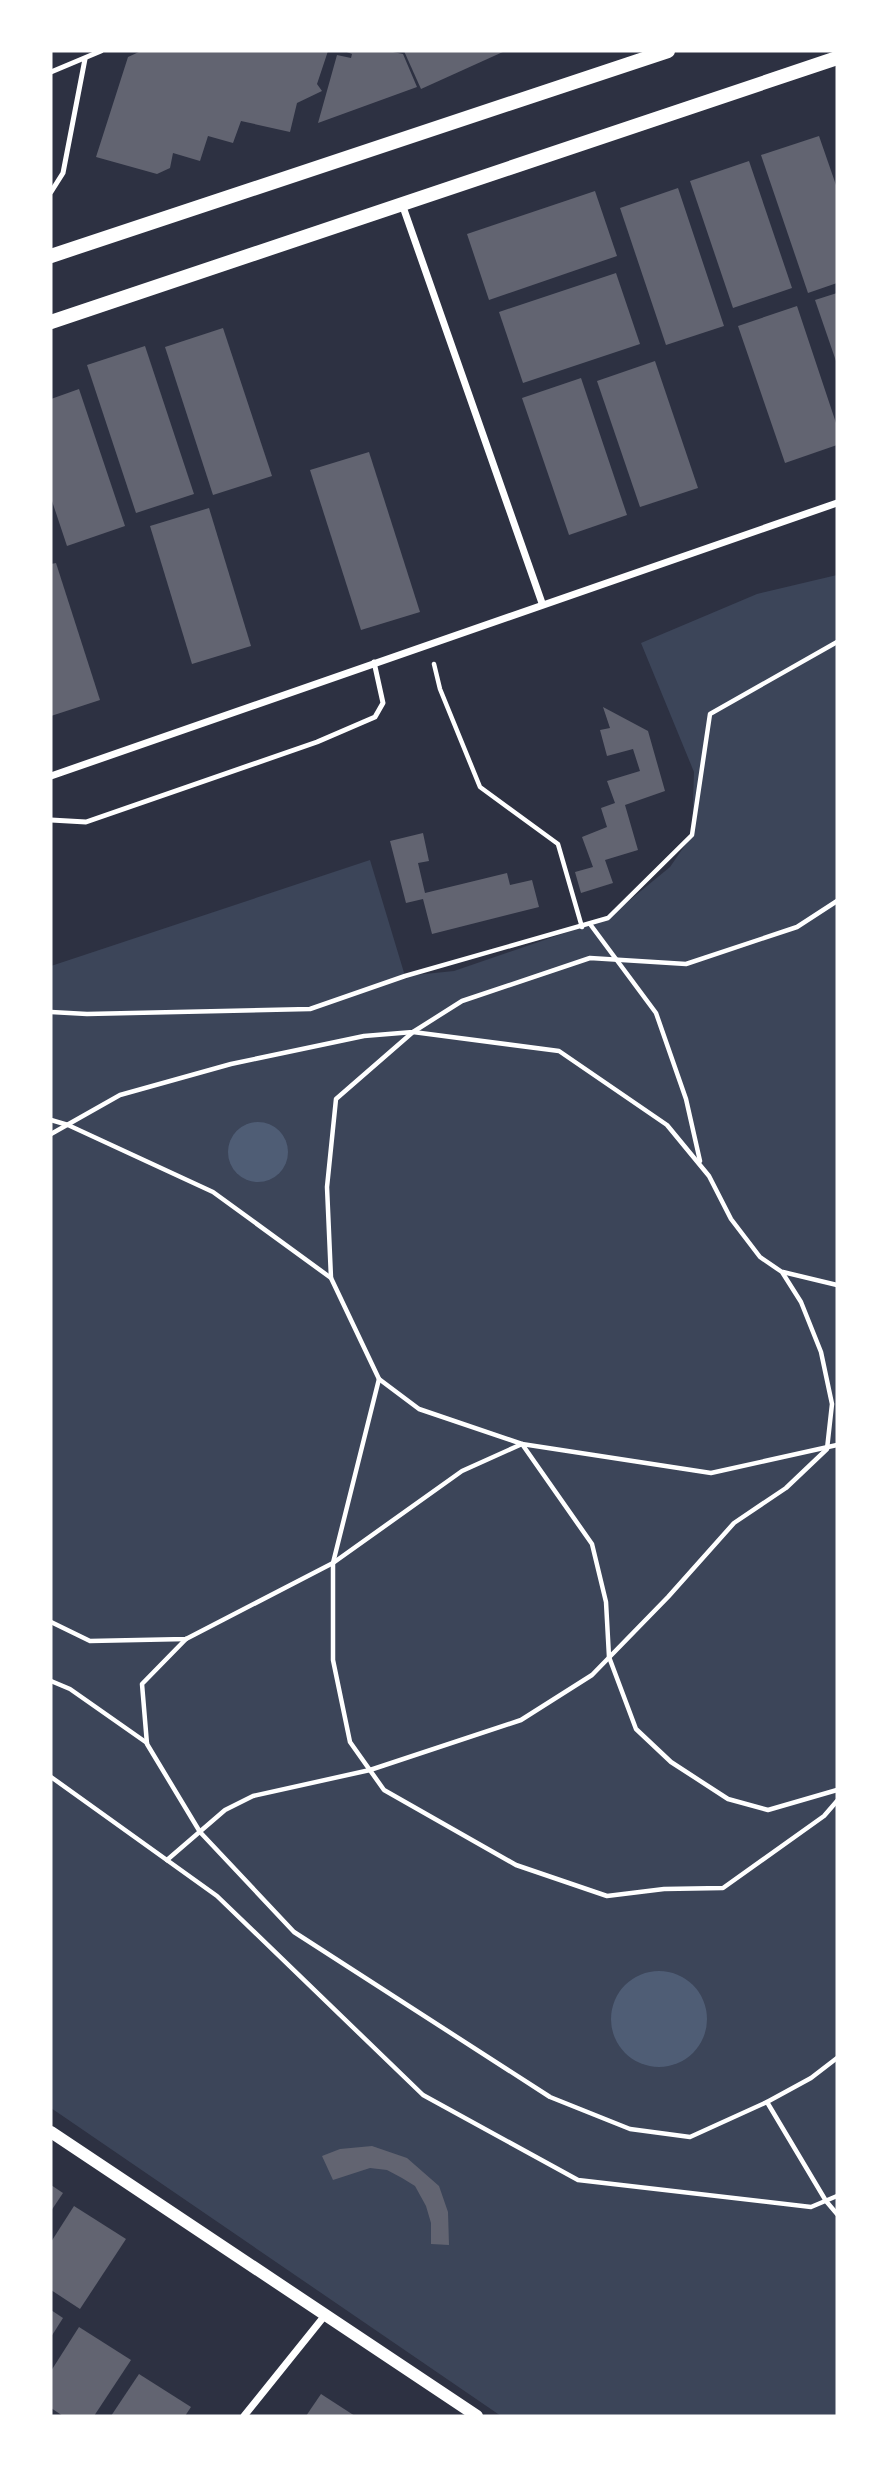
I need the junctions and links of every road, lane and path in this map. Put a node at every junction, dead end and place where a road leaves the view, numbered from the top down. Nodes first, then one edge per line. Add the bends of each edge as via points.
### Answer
1 (101, 51) edge
2 (668, 51) edge
3 (837, 58) edge
4 (85, 59) junction
5 (51, 72) edge
6 (51, 192) edge
7 (401, 203) junction
8 (51, 256) edge
9 (51, 322) edge
10 (837, 503) edge
11 (542, 603) junction
12 (837, 642) edge
13 (428, 644) junction
14 (374, 662) junction
15 (51, 776) edge
16 (51, 820) edge
17 (837, 901) edge
18 (590, 924) junction
19 (582, 927) junction
20 (618, 960) junction
21 (51, 1012) edge
22 (412, 1032) junction
23 (51, 1120) edge
24 (68, 1125) junction
25 (51, 1134) edge
26 (702, 1166) junction
27 (782, 1272) junction
28 (331, 1278) junction
29 (837, 1285) edge
30 (379, 1379) junction
31 (522, 1444) junction
32 (837, 1445) edge
33 (827, 1449) junction
34 (333, 1563) junction
35 (51, 1622) edge
36 (186, 1639) junction
37 (609, 1657) junction
38 (51, 1681) edge
39 (147, 1744) junction
40 (370, 1769) junction
41 (51, 1777) edge
42 (837, 1790) edge
43 (837, 1801) edge
44 (200, 1832) junction
45 (167, 1860) junction
46 (837, 2058) edge
47 (767, 2102) junction
48 (51, 2132) edge
49 (837, 2196) edge
50 (826, 2201) junction
51 (837, 2214) edge
52 (327, 2314) junction
53 (244, 2416) edge
54 (477, 2416) edge

1 - 4 lane
2 - 8 main road
3 - 7 main road
4 - 5 lane
4 - 6 lane via 64,173
7 - 9 main road
7 - 11 street
10 - 11 street
11 - 13 street
12 - 18 path via 710,714 692,835 608,918
13 - 14 street
13 - 19 path via 440,689 480,788 558,844
14 - 15 street
14 - 16 lane via 383,703 375,717 317,742 86,822
17 - 20 path via 797,927 686,964
18 - 19 path
18 - 20 path
19 - 21 path via 405,976 310,1009
20 - 22 path via 590,958 462,1001
20 - 26 path via 656,1013 687,1099
22 - 24 path via 364,1036 232,1063 120,1095
22 - 26 path via 559,1051 667,1125
22 - 28 path via 337,1098 327,1187
23 - 24 path
24 - 25 path
24 - 28 path via 213,1192
26 - 27 path via 760,1257
27 - 29 path
27 - 33 path via 821,1352 832,1404
28 - 30 path
30 - 31 path via 419,1409
30 - 34 path
31 - 33 path via 711,1473
31 - 34 path via 463,1471
31 - 37 path via 592,1544 606,1602
32 - 33 path
33 - 37 path via 786,1488 734,1523
34 - 36 path
34 - 40 path via 333,1660 350,1742
35 - 36 path via 90,1641
36 - 39 path via 142,1684
37 - 40 path via 592,1675 521,1720
37 - 42 path via 636,1729 671,1762 728,1799 768,1810
38 - 39 path via 70,1689
39 - 44 path
40 - 43 path via 384,1790 516,1865 607,1896 723,1888 824,1816
40 - 44 path via 253,1796 225,1810
41 - 45 path
44 - 45 path
44 - 47 path via 294,1932 550,2097 630,2129 690,2137
45 - 50 path via 217,1896 422,2095 578,2180 811,2207
46 - 47 path
47 - 50 path
48 - 52 street
49 - 50 path
50 - 51 path
52 - 53 street
52 - 54 street

